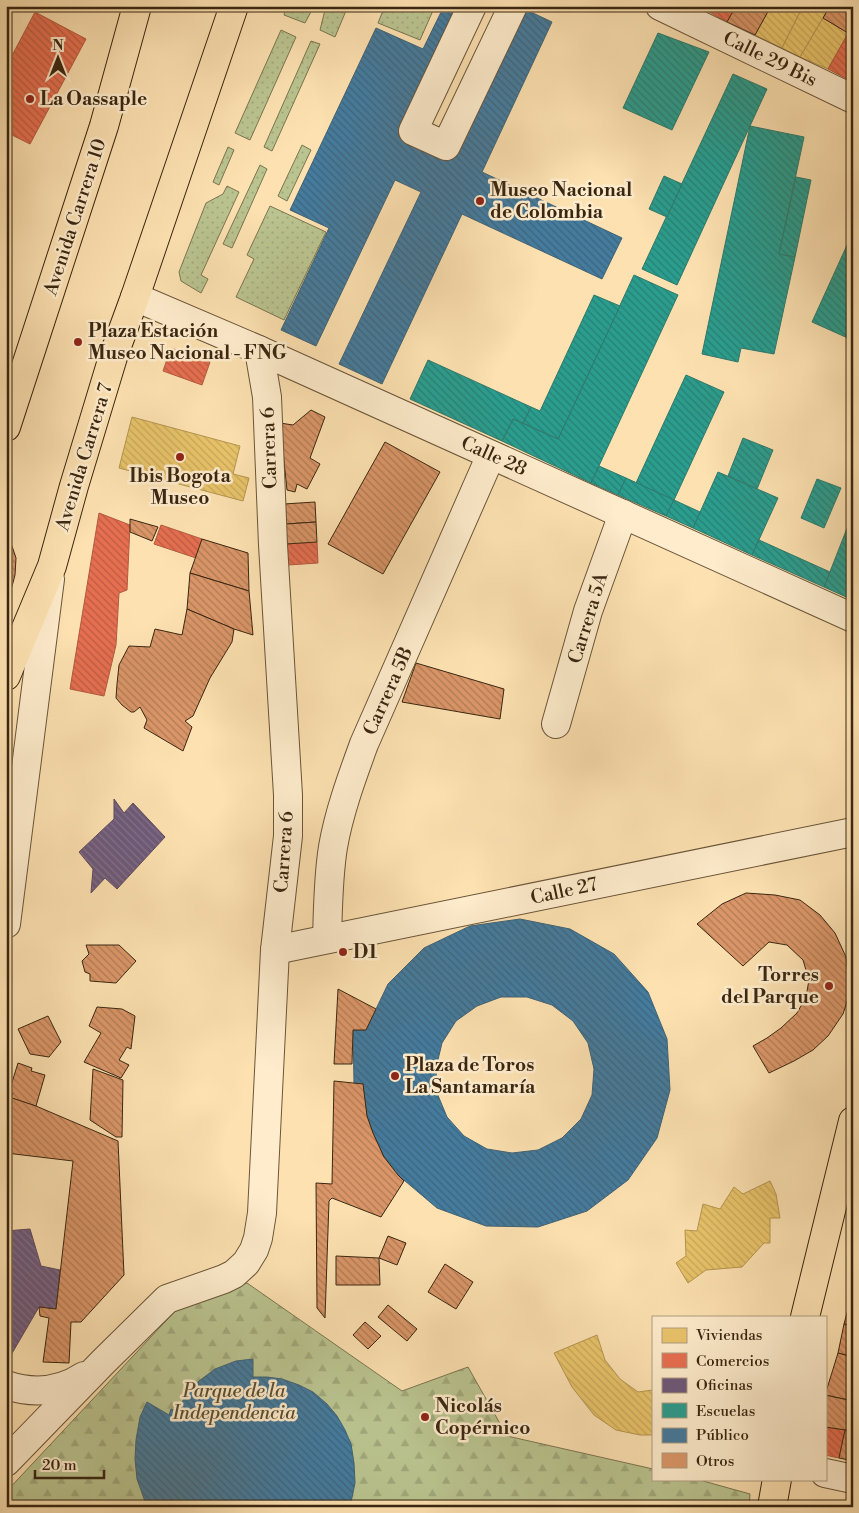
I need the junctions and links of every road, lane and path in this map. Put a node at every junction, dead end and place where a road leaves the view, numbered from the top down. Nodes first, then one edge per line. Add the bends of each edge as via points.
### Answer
1 (137, 6) edge
2 (234, 6) edge
3 (472, 6) edge
4 (513, 6) edge
5 (660, 6) edge
6 (853, 99) edge
7 (135, 297) junction
8 (259, 350) junction
9 (6, 427) edge
10 (491, 455) junction
11 (623, 514) junction
12 (52, 566) junction
13 (853, 618) edge
14 (6, 676) edge
15 (556, 724) dead end
16 (853, 832) edge
17 (6, 924) edge
18 (327, 939) junction
19 (275, 950) junction
20 (852, 1127) edge
21 (805, 1316) edge
22 (103, 1362) junction
23 (6, 1385) edge
24 (6, 1462) edge
25 (826, 1473) edge
26 (853, 1479) edge
27 (776, 1480) edge
28 (772, 1507) edge

1 - 9 main road, Avenida Carrera 10 via 101,135
2 - 7 main road, Avenida Carrera 7
3 - 4 street via 413,131 446,146
5 - 6 street, Calle 29 Bis
7 - 8 street, Calle 28
7 - 12 main road, Avenida Carrera 7 via 113,358
8 - 10 street, Calle 28
8 - 19 street, Carrera 6 via 267,397 288,795 288,836
10 - 11 street, Calle 28
10 - 18 street, Carrera 5B via 351,779 333,846
11 - 13 street, Calle 28
11 - 15 street, Carrera 5A via 588,611
12 - 14 main road
12 - 17 street, Avenida Carrera 7
16 - 18 street, Calle 27
18 - 19 street, Calle 27
19 - 22 street, Carrera 6 via 262,1213 254,1250 234,1274 167,1299
20 - 21 main road
22 - 23 street via 63,1387 38,1391
22 - 24 street
25 - 26 street
27 - 28 main road

